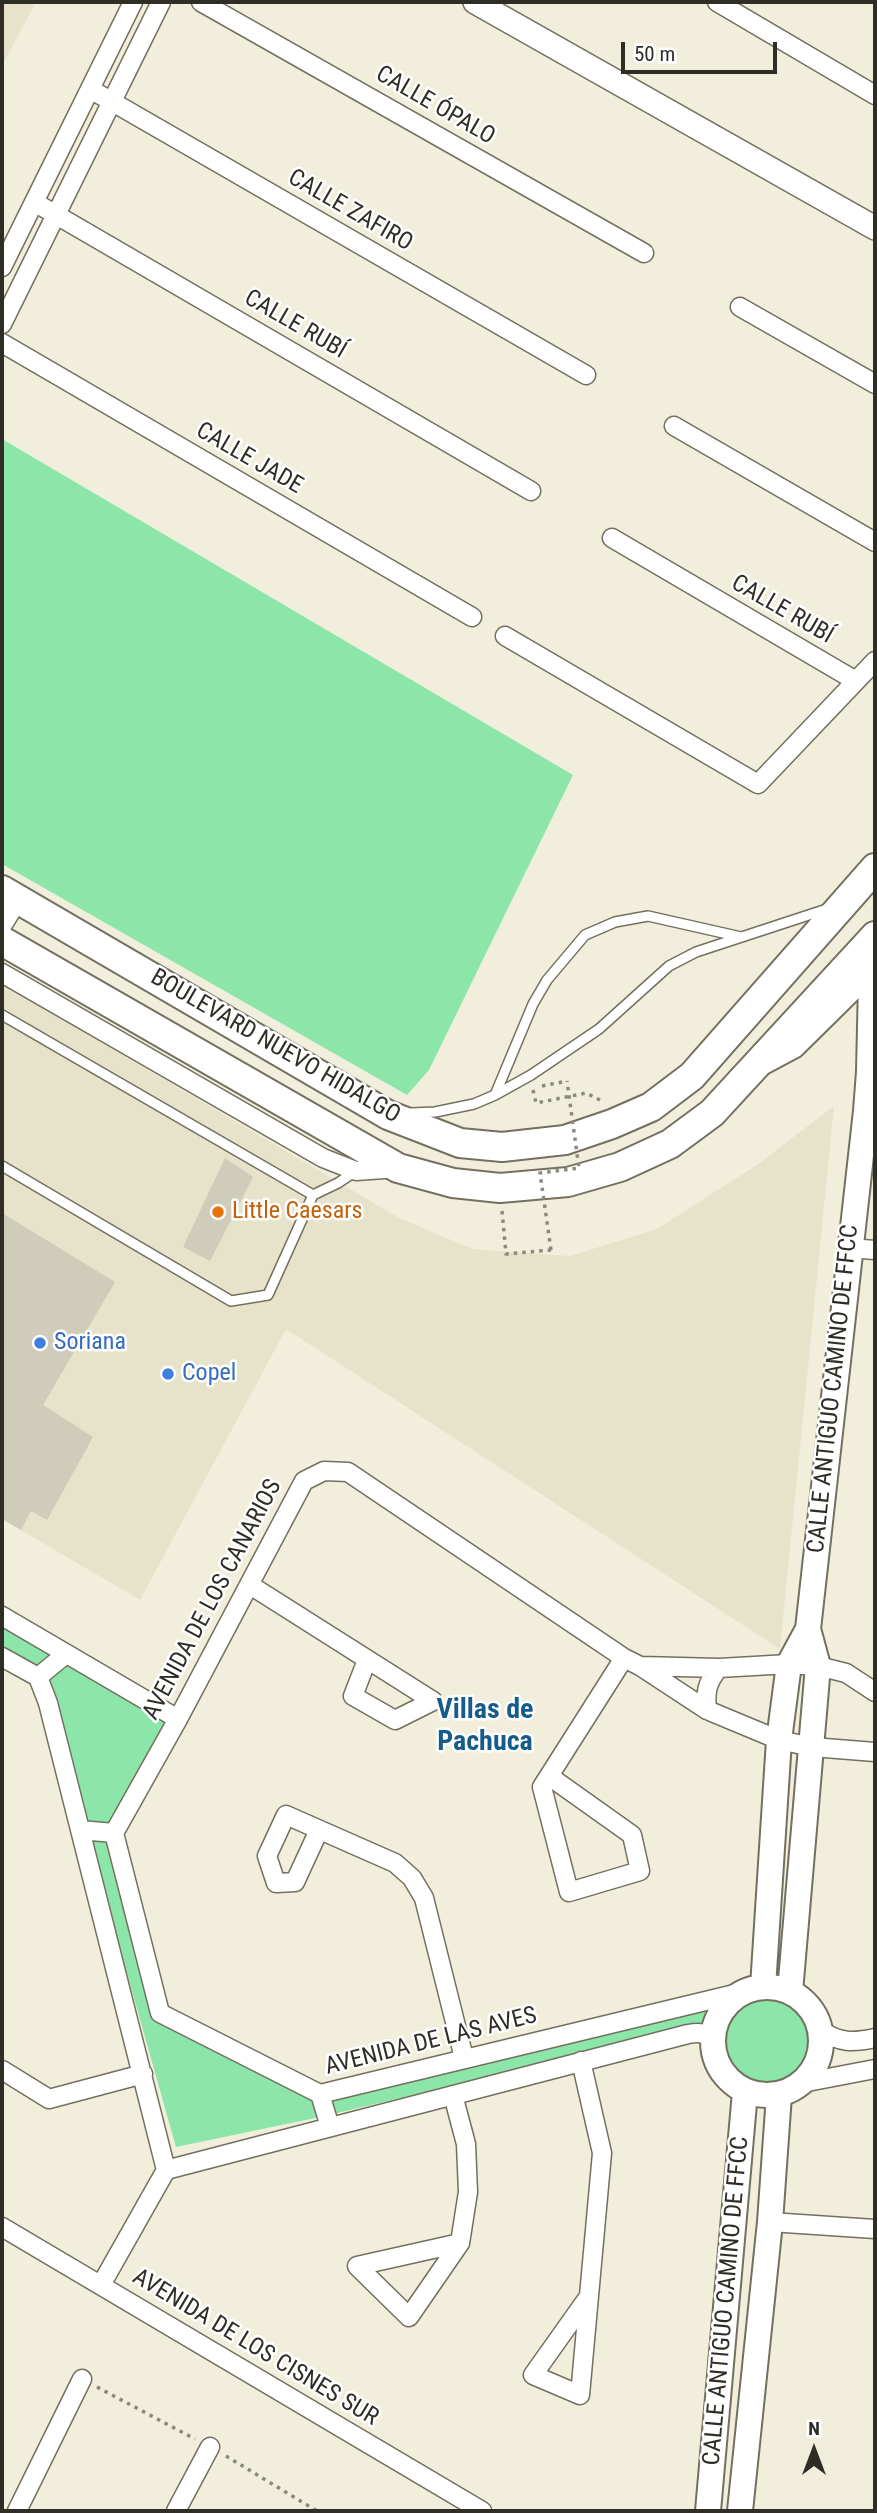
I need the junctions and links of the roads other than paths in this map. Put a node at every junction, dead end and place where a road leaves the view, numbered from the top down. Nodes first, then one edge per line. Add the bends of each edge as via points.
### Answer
1 (133, 2) edge
2 (161, 2) edge
3 (201, 2) edge
4 (475, 2) edge
5 (717, 2) edge
6 (499, 8) edge
7 (90, 89) junction
8 (875, 95) edge
9 (112, 102) junction
10 (34, 202) junction
11 (57, 214) junction
12 (875, 228) edge
13 (644, 253) dead end
14 (2, 267) edge
15 (740, 307) dead end
16 (2, 324) edge
17 (2, 343) edge
18 (586, 375) dead end
19 (875, 384) edge
20 (674, 426) dead end
21 (531, 491) dead end
22 (612, 538) dead end
23 (875, 542) edge
24 (472, 617) dead end
25 (505, 636) dead end
26 (875, 661) edge
27 (856, 681) junction
28 (875, 868) edge
29 (10, 895) edge
30 (842, 904) junction
31 (2, 926) edge
32 (743, 937) junction
33 (2, 941) edge
34 (874, 947) edge
35 (2, 973) edge
36 (833, 1006) junction
37 (2, 1016) edge
38 (873, 1022) edge
39 (759, 1064) junction
40 (495, 1095) junction
41 (870, 1112) edge
42 (388, 1115) junction
43 (2, 1166) edge
44 (398, 1168) junction
45 (356, 1171) junction
46 (313, 1195) junction
47 (849, 1248) junction
48 (875, 1250) edge
49 (250, 1585) junction
50 (2, 1616) edge
51 (808, 1629) junction
52 (66, 1654) junction
53 (2, 1657) edge
54 (368, 1660) junction
55 (632, 1662) junction
56 (789, 1664) junction
57 (818, 1666) junction
58 (719, 1668) junction
59 (38, 1677) junction
60 (875, 1692) edge
61 (707, 1710) junction
62 (178, 1718) junction
63 (779, 1740) junction
64 (812, 1747) junction
65 (875, 1752) edge
66 (549, 1776) junction
67 (80, 1830) junction
68 (319, 1830) dead end
69 (114, 1833) junction
70 (755, 1989) junction
71 (790, 1992) junction
72 (160, 2013) junction
73 (130, 2022) junction
74 (821, 2030) junction
75 (875, 2038) edge
76 (713, 2041) junction
77 (464, 2058) junction
78 (581, 2061) junction
79 (875, 2068) edge
80 (2, 2070) edge
81 (143, 2074) junction
82 (802, 2082) junction
83 (745, 2092) junction
84 (320, 2094) junction
85 (453, 2095) junction
86 (779, 2095) junction
87 (330, 2127) junction
88 (166, 2170) junction
89 (875, 2217) edge
90 (769, 2222) junction
91 (843, 2225) junction
92 (2, 2227) edge
93 (875, 2229) edge
94 (460, 2243) junction
95 (101, 2284) junction
96 (587, 2299) junction
97 (82, 2379) dead end
98 (210, 2447) dead end
99 (17, 2511) edge
100 (176, 2511) edge
101 (482, 2511) edge
102 (708, 2511) edge
103 (740, 2511) edge

1 - 7 street
2 - 9 street
3 - 13 street, CALLE ÓPALO
4 - 6 street
5 - 8 street
6 - 12 street
7 - 9 street, CALLE ZAFIRO
7 - 10 street
9 - 11 street
9 - 18 street, CALLE ZAFIRO
10 - 11 street, CALLE RUBÍ
10 - 14 street
11 - 16 street
11 - 21 street, CALLE RUBÍ
15 - 19 street
17 - 24 street, CALLE JADE
20 - 23 street
22 - 27 street, CALLE RUBÍ
25 - 27 street via 758,784
26 - 27 street
28 - 30 main road, BOULEVARD NUEVO HIDALGO
29 - 31 street
29 - 42 main road, BOULEVARD NUEVO HIDALGO
30 - 32 lane
30 - 42 main road, BOULEVARD NUEVO HIDALGO via 692,1076 651,1107 565,1140 502,1147 460,1143
32 - 40 lane via 669,966 600,1029
32 - 40 lane via 648,916 615,922 585,935 533,1004
33 - 44 main road, BOULEVARD NUEVO HIDALGO
34 - 36 main road
34 - 38 main road, CALLE ANTIGUO CAMINO DE FFCC
34 - 39 main road, BOULEVARD NUEVO HIDALGO
35 - 45 street via 323,1158
36 - 38 main road
36 - 39 main road via 793,1046
37 - 46 lane
38 - 41 main road, CALLE ANTIGUO CAMINO DE FFCC
39 - 44 main road, BOULEVARD NUEVO HIDALGO via 712,1113 670,1144 620,1167 568,1182 499,1188 453,1183
40 - 42 lane via 435,1112
41 - 47 main road, CALLE ANTIGUO CAMINO DE FFCC
43 - 46 lane via 231,1301 268,1295
44 - 45 street
45 - 46 lane
47 - 48 street
47 - 51 main road, CALLE ANTIGUO CAMINO DE FFCC
49 - 54 street
49 - 55 street, AVENIDA DE LOS CANARIOS via 304,1480 324,1471 348,1472
49 - 62 street, AVENIDA DE LOS CANARIOS
50 - 52 street
51 - 56 main road, CALLE ANTIGUO CAMINO DE FFCC
51 - 57 main road, CALLE ANTIGUO CAMINO DE FFCC
52 - 59 street
52 - 62 street
53 - 59 street
54 - 54 street via 354,1696 395,1720 433,1701
55 - 58 street
55 - 61 street, AVENIDA DE LOS CANARIOS
55 - 66 street
56 - 57 street
56 - 58 street
56 - 63 main road, CALLE ANTIGUO CAMINO DE FFCC
57 - 60 street via 846,1672
57 - 64 main road, CALLE ANTIGUO CAMINO DE FFCC
58 - 61 street via 705,1694
59 - 67 street
61 - 63 street, AVENIDA DE LOS CANARIOS
62 - 69 street, AVENIDA DE LOS CANARIOS
63 - 64 street, AVENIDA DE LOS CANARIOS
63 - 70 main road, CALLE ANTIGUO CAMINO DE FFCC
64 - 65 street, AVENIDA DE LOS CANARIOS
64 - 71 main road, CALLE ANTIGUO CAMINO DE FFCC
66 - 66 street via 542,1787 569,1892 640,1871 632,1835
67 - 69 street
67 - 73 street
68 - 77 street via 395,1863 412,1878 424,1898
69 - 72 street
70 - 71 main road
70 - 76 main road via 720,2012
70 - 77 street, AVENIDA DE LAS AVES
71 - 74 main road via 809,2007
72 - 73 street
72 - 84 street, AVENIDA DE LAS AVES
73 - 81 street
74 - 75 street via 848,2043
74 - 82 main road via 820,2055
76 - 78 street via 699,2032
76 - 83 main road via 713,2053 724,2076
77 - 84 street, AVENIDA DE LAS AVES
78 - 85 street
78 - 96 street via 602,2153
79 - 82 street
80 - 81 street via 49,2099
81 - 88 street
82 - 86 main road
83 - 86 main road
83 - 102 main road, CALLE ANTIGUO CAMINO DE FFCC
84 - 87 street
85 - 87 street
85 - 94 street via 466,2144 468,2192
86 - 90 main road, CALLE ANTIGUO CAMINO DE FFCC
87 - 88 street
88 - 95 street
89 - 91 street
90 - 91 street
90 - 103 main road, CALLE ANTIGUO CAMINO DE FFCC
91 - 93 street
92 - 95 street, AVENIDA DE LOS CISNES SUR
94 - 94 street via 409,2317 357,2266 370,2263
95 - 101 street, AVENIDA DE LOS CISNES SUR
96 - 96 street via 582,2368 580,2395 533,2375
97 - 99 street
98 - 100 street

